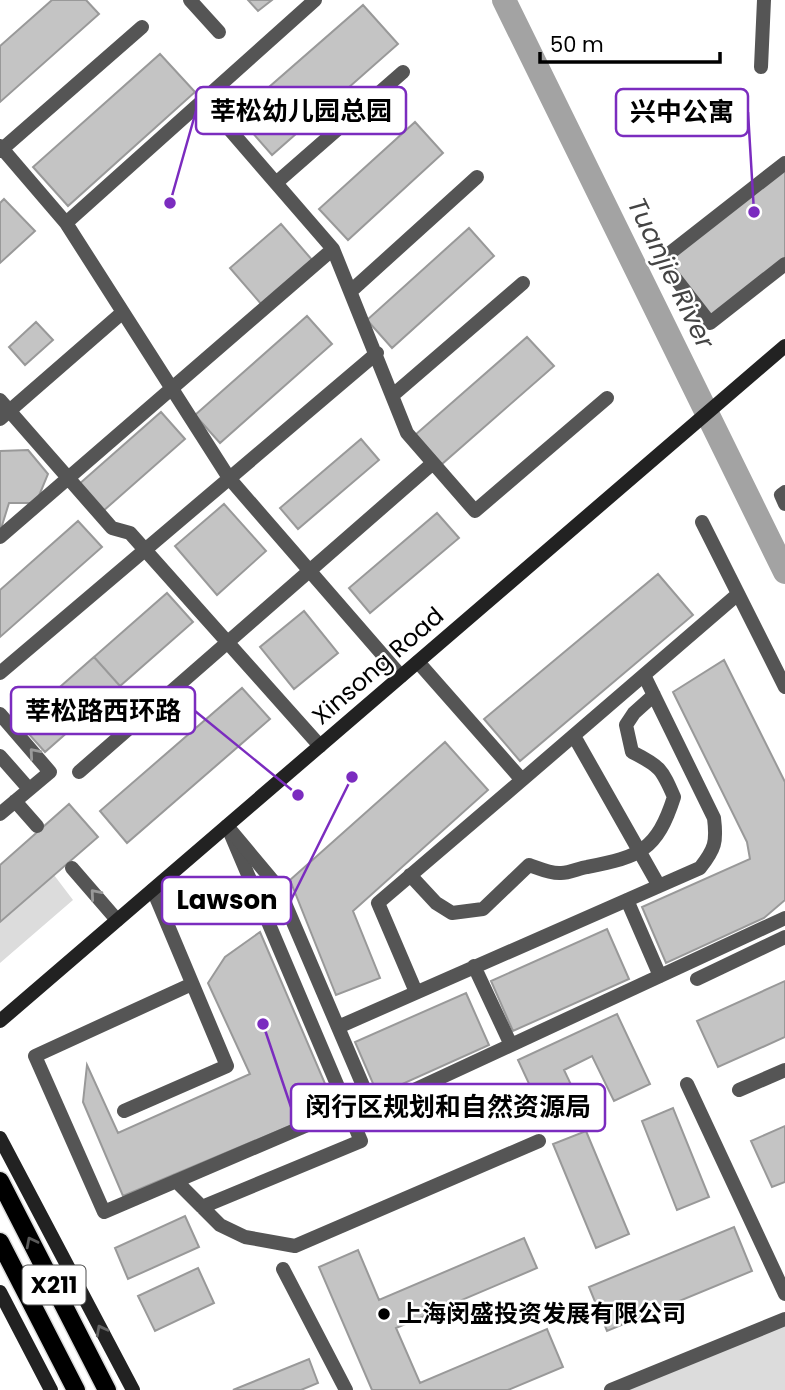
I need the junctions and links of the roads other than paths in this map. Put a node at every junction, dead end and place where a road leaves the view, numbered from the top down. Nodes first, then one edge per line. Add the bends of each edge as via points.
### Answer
1 (190, 0) edge
2 (315, 0) edge
3 (764, 0) edge
4 (142, 27) dead end
5 (219, 32) dead end
6 (761, 67) dead end
7 (403, 72) dead end
8 (204, 100) junction
9 (1, 149) edge
10 (785, 163) edge
11 (477, 177) dead end
12 (276, 183) junction
13 (66, 223) junction
14 (333, 249) junction
15 (785, 264) edge
16 (523, 283) dead end
17 (351, 291) junction
18 (123, 312) junction
19 (785, 346) edge
20 (377, 353) junction
21 (172, 388) junction
22 (393, 395) junction
23 (607, 398) dead end
24 (3, 410) edge
25 (433, 463) junction
26 (68, 478) junction
27 (229, 478) junction
28 (785, 492) edge
29 (785, 504) edge
30 (702, 523) dead end
31 (0, 537) edge
32 (145, 549) junction
33 (310, 571) junction
34 (738, 594) junction
35 (228, 642) junction
36 (418, 662) junction
37 (0, 673) edge
38 (644, 675) junction
39 (401, 676) junction
40 (785, 687) edge
41 (654, 695) junction
42 (0, 714) edge
43 (574, 736) junction
44 (320, 746) junction
45 (0, 756) edge
46 (79, 772) dead end
47 (522, 780) junction
48 (29, 789) junction
49 (15, 801) junction
50 (1, 811) edge
51 (37, 826) dead end
52 (227, 826) junction
53 (640, 853) junction
54 (72, 868) dead end
55 (410, 875) junction
56 (659, 886) junction
57 (153, 890) junction
58 (627, 900) junction
59 (785, 918) edge
60 (117, 920) junction
61 (785, 937) edge
62 (474, 966) junction
63 (660, 976) junction
64 (698, 979) dead end
65 (192, 984) junction
66 (416, 992) junction
67 (0, 1021) edge
68 (338, 1027) junction
69 (511, 1045) junction
70 (785, 1070) edge
71 (687, 1084) dead end
72 (739, 1090) dead end
73 (347, 1108) junction
74 (124, 1111) dead end
75 (0, 1138) edge
76 (539, 1141) dead end
77 (0, 1181) edge
78 (176, 1181) junction
79 (202, 1207) junction
80 (0, 1242) edge
81 (283, 1269) dead end
82 (0, 1292) edge
83 (785, 1294) edge
84 (785, 1319) edge
85 (621, 1388) edge
86 (51, 1390) edge
87 (76, 1390) edge
88 (107, 1390) edge
89 (133, 1390) edge
90 (346, 1390) edge

1 - 5 street
2 - 8 street
3 - 6 street
4 - 9 street
7 - 12 street
8 - 12 street
8 - 13 street
9 - 13 street
10 - 15 street via 661,260 710,323
11 - 17 street
12 - 14 street
13 - 18 street
14 - 17 street
14 - 21 street
16 - 22 street
17 - 20 street
18 - 21 street
18 - 24 street
19 - 36 main road, Xinsong Road
20 - 22 street
20 - 27 street
21 - 26 street
21 - 27 street
22 - 25 street via 407,433
23 - 25 street via 475,511
24 - 26 street
25 - 33 street
26 - 31 street
26 - 32 street via 112,528 130,533
27 - 32 street
27 - 33 street
28 - 29 street via 780,495
30 - 34 street
32 - 35 street
32 - 37 street
33 - 35 street
33 - 39 street
34 - 38 street
34 - 40 street
35 - 44 street
35 - 46 street
36 - 39 main road, Xinsong Road
36 - 47 street
38 - 41 street
38 - 43 street
39 - 44 main road, Xinsong Road
41 - 53 street via 626,725 632,752 663,771 674,797 667,820
41 - 56 street via 714,818 717,837 700,868
48 -> 42 street via 50,772
43 - 47 street
43 - 53 street
44 - 52 main road, Xinsong Road
45 - 48 street
47 - 55 street
48 - 49 street
49 - 50 street
49 - 51 street
52 - 57 main road, Xinsong Road
52 - 68 street via 278,887
52 - 73 street
53 - 55 street via 558,874 529,865 483,909 452,913
53 - 56 street
60 -> 54 street
55 - 66 street via 378,903
56 - 58 street
57 - 60 main road, Xinsong Road
57 - 65 street
58 - 62 street
58 - 63 street
59 - 63 street
60 - 67 main road, Xinsong Road
61 - 64 street
62 - 66 street
62 - 69 street
63 - 69 street
65 - 74 street via 227,1066
65 - 78 street via 35,1056 104,1212
66 - 68 street
68 - 69 street via 373,1109
70 - 72 street
71 - 83 street
73 - 78 street
73 - 79 street via 361,1141
89 -> 75 main road
76 - 79 street via 295,1245 245,1237 220,1225
88 -> 77 main road, X211
78 - 79 street
80 - 87 main road, X211
81 - 90 street
82 - 86 main road
84 - 85 street

